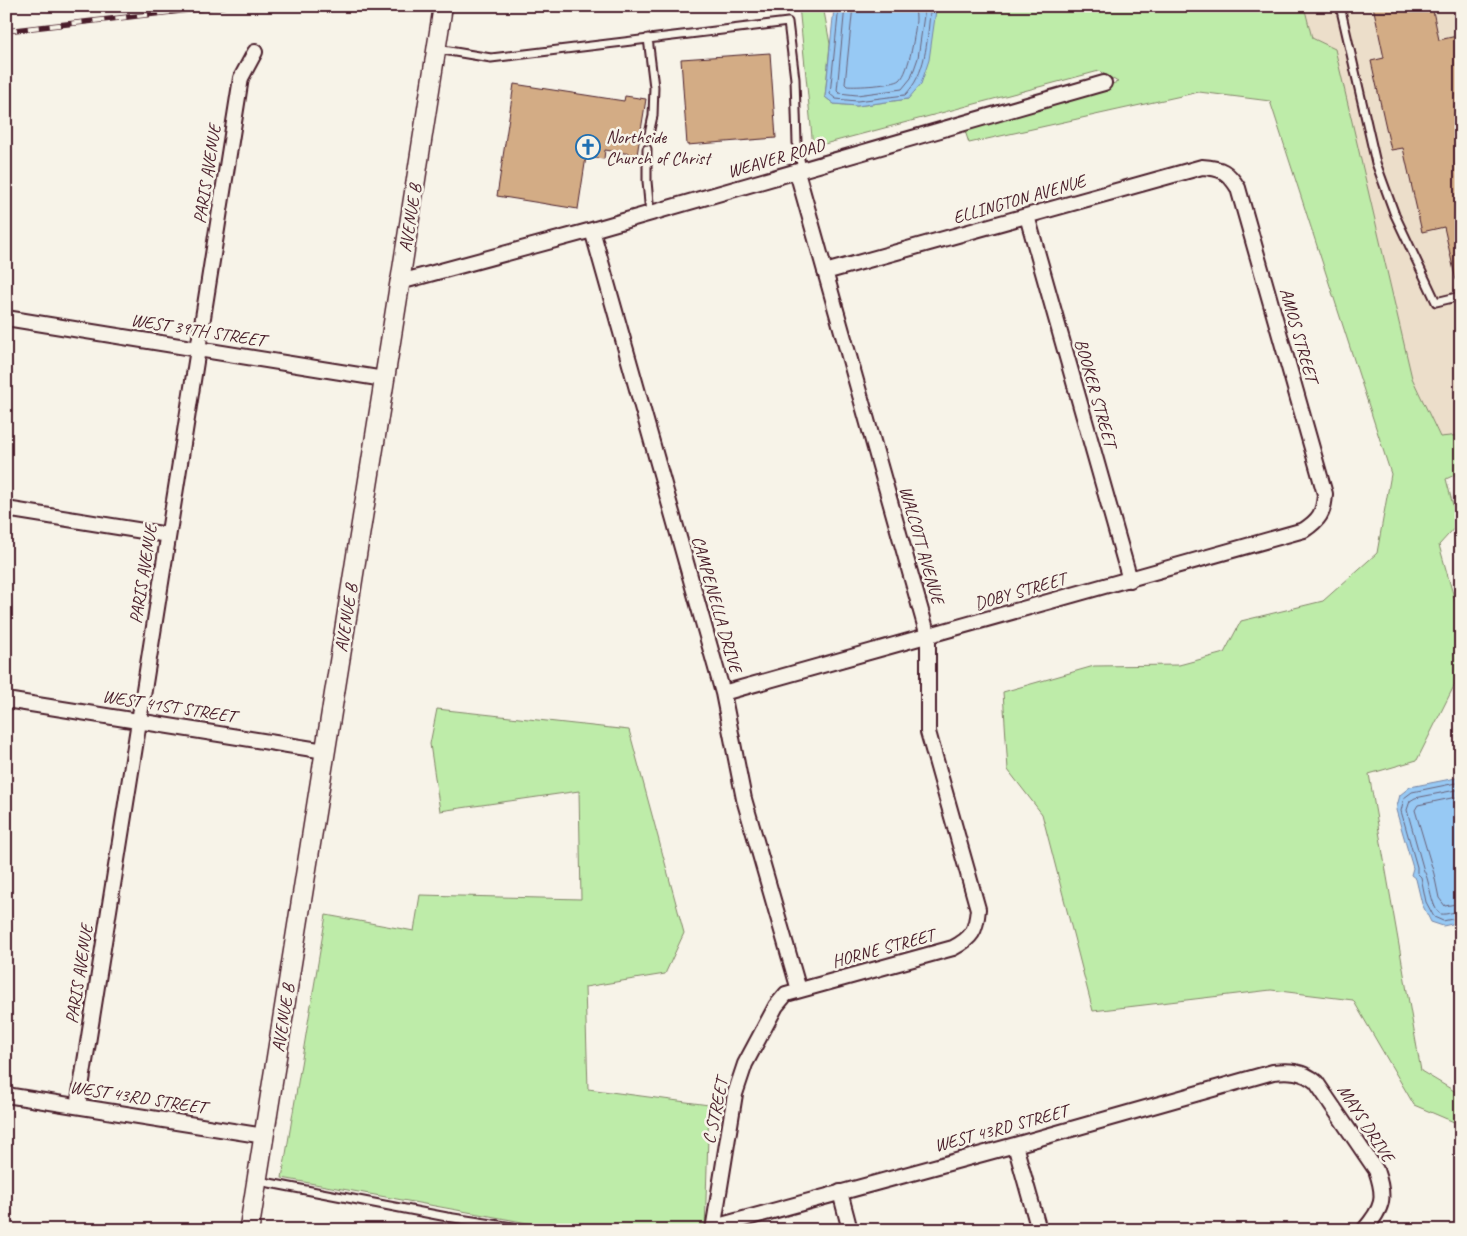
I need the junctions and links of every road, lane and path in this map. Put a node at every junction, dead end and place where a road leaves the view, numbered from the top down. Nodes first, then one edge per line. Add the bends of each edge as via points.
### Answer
1 (443, 6) edge
2 (1340, 6) edge
3 (648, 38) junction
4 (437, 49) junction
5 (255, 52) dead end
6 (1104, 83) dead end
7 (649, 134) dead end
8 (647, 149) dead end
9 (800, 171) junction
10 (1224, 171) joint
11 (650, 214) junction
12 (1027, 216) junction
13 (592, 230) junction
14 (825, 272) junction
15 (400, 282) junction
16 (1461, 296) edge
17 (6, 318) edge
18 (198, 349) junction
19 (384, 378) junction
20 (6, 510) edge
21 (1321, 515) joint
22 (168, 535) junction
23 (1130, 580) junction
24 (928, 636) junction
25 (723, 693) junction
26 (6, 700) edge
27 (138, 720) junction
28 (325, 751) junction
29 (973, 933) joint
30 (799, 990) junction
31 (1299, 1072) joint
32 (6, 1095) edge
33 (78, 1106) junction
34 (264, 1136) junction
35 (1015, 1144) junction
36 (257, 1181) junction
37 (840, 1192) junction
38 (714, 1228) edge
39 (249, 1230) edge
40 (532, 1230) edge
41 (850, 1230) edge
42 (1039, 1230) edge
43 (1364, 1230) edge

1 - 4 street, AVENUE B
2 - 16 lane via 1376,163 1395,215 1436,302
3 - 4 lane via 491,58
3 - 7 lane via 654,87
3 - 9 lane via 788,22
4 - 15 street, AVENUE B
5 - 18 street, PARIS AVENUE via 241,78
6 - 9 street, WEAVER ROAD
8 - 11 lane
9 - 11 street, WEAVER ROAD
9 - 14 street, WALCOTT AVENUE
10 - 12 street, ELLINGTON AVENUE via 1202,167
10 - 21 street, AMOS STREET via 1238,188 1325,494
11 - 13 street, WEAVER ROAD
12 - 14 street, ELLINGTON AVENUE
12 - 23 street, BOOKER STREET
13 - 15 street, WEAVER ROAD
13 - 25 street, CAMPENELLA DRIVE
14 - 24 street, WALCOTT AVENUE
15 - 19 main road, AVENUE B
17 - 18 street, WEST 39TH STREET
18 - 19 street, WEST 39TH STREET
18 - 22 street, PARIS AVENUE
19 - 28 main road, AVENUE B
20 - 22 street
21 - 23 street, DOBY STREET via 1304,530
22 - 27 street, PARIS AVENUE
23 - 24 street, DOBY STREET
24 - 25 street, DOBY STREET
24 - 29 street, WALCOTT AVENUE via 928,732 978,909
25 - 30 street, CAMPENELLA DRIVE via 744,799
26 - 27 street, WEST 41ST STREET
27 - 28 street, WEST 41ST STREET
27 - 33 street, PARIS AVENUE
28 - 34 main road, AVENUE B
29 - 30 street, HORNE STREET via 953,948
30 - 38 street, C STREET via 786,994 776,1006 734,1094
31 - 35 street, WEST 43RD STREET via 1273,1072
31 - 43 street, MAYS DRIVE via 1316,1082 1376,1170 1382,1186 1382,1200 1376,1215
32 - 33 street, WEST 43RD STREET
33 - 34 street, WEST 43RD STREET
34 - 36 main road, AVENUE B
35 - 37 street, WEST 43RD STREET
35 - 42 street
36 - 39 main road, AVENUE B
36 - 40 lane
37 - 38 street, WEST 43RD STREET
37 - 41 street

